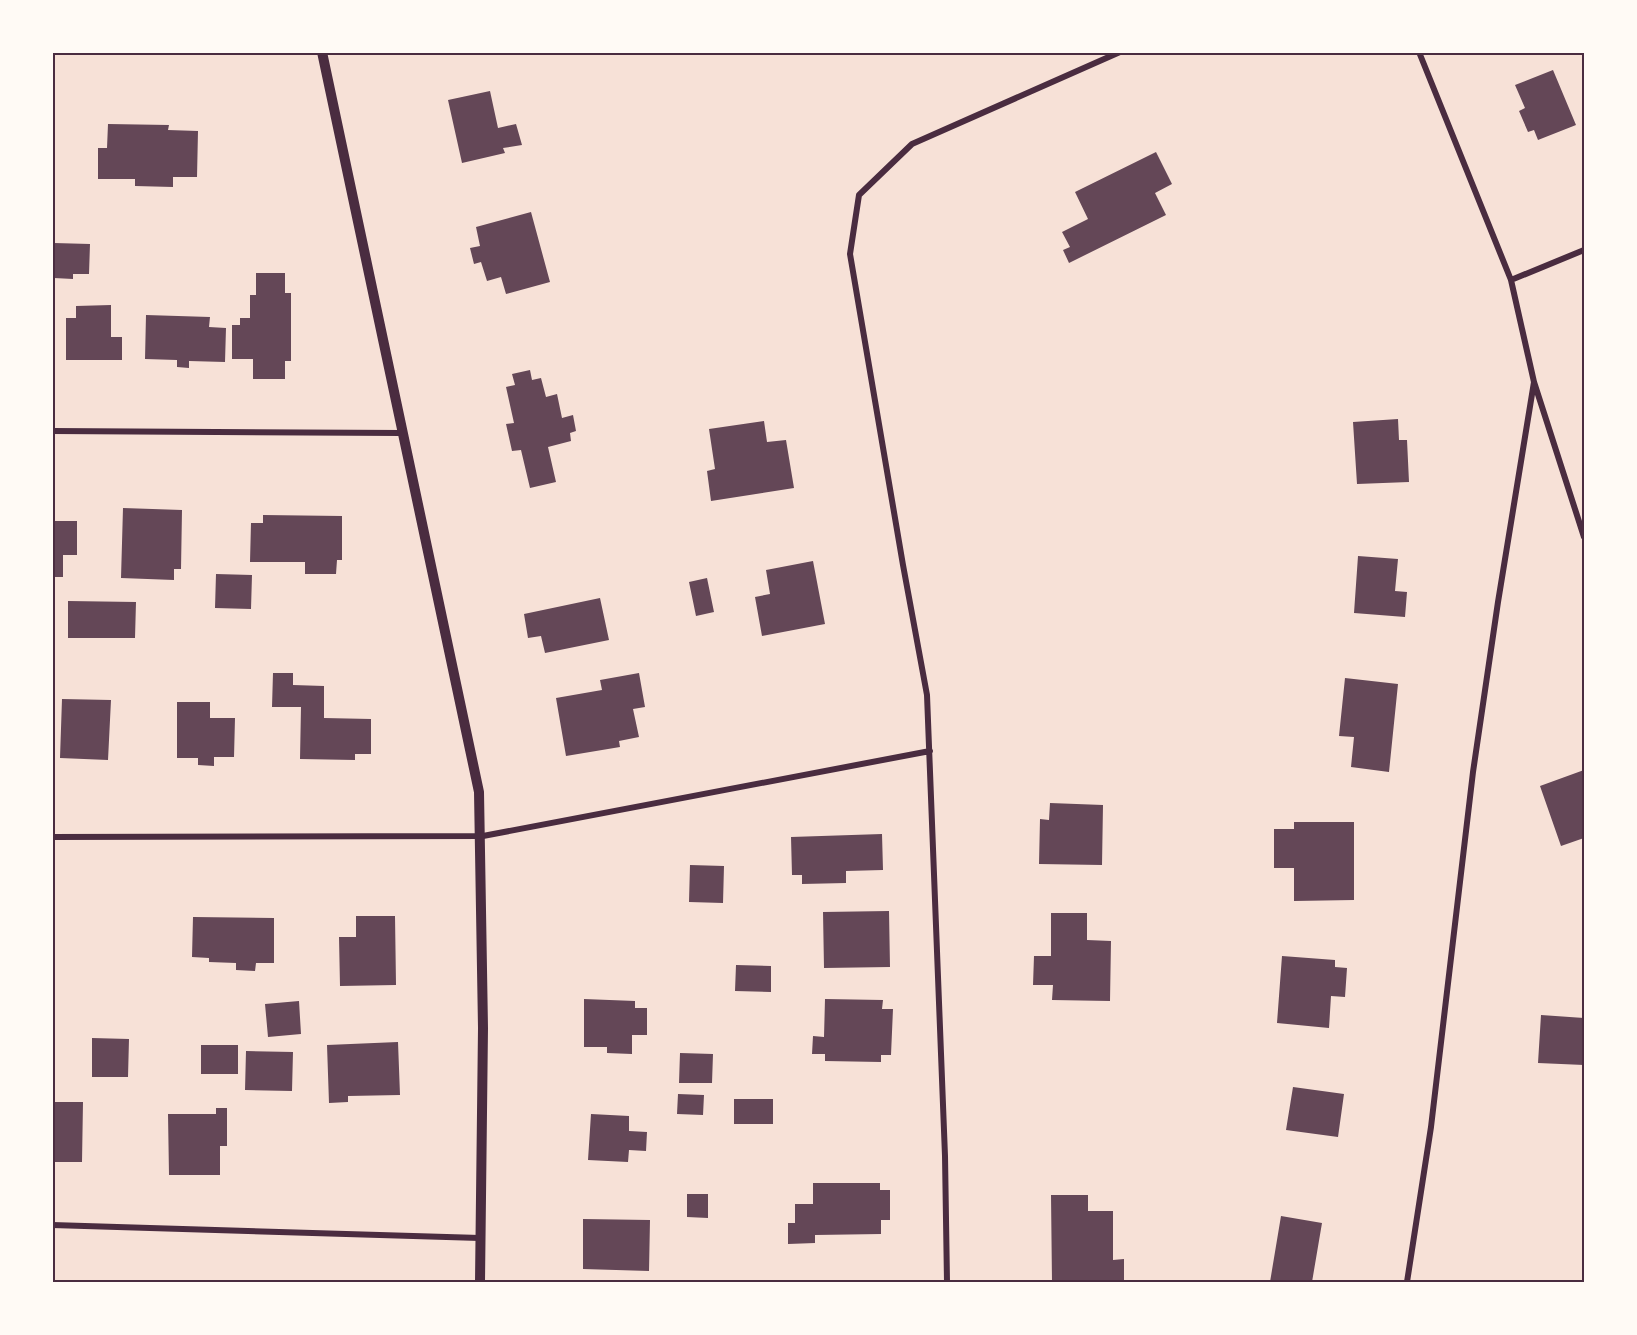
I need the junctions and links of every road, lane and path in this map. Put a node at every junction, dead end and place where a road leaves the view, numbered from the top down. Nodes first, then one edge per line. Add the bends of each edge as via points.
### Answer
1 (322, 52) edge
2 (1120, 52) edge
3 (1419, 52) edge
4 (1584, 250) edge
5 (1511, 279) junction
6 (1534, 382) junction
7 (52, 430) edge
8 (402, 433) junction
9 (1584, 537) edge
10 (930, 752) junction
11 (480, 836) junction
12 (52, 837) edge
13 (52, 1225) edge
14 (480, 1238) junction
15 (480, 1282) edge
16 (947, 1282) edge
17 (1407, 1282) edge

1 - 8 street
2 - 10 street via 912,144 859,195 850,254 927,695
3 - 5 street
4 - 5 street
5 - 6 street
6 - 9 street
6 - 17 street via 1473,772 1431,1127
7 - 8 street
8 - 11 street via 479,792
10 - 11 street
10 - 16 street
11 - 12 street
11 - 14 street
13 - 14 street
14 - 15 street

